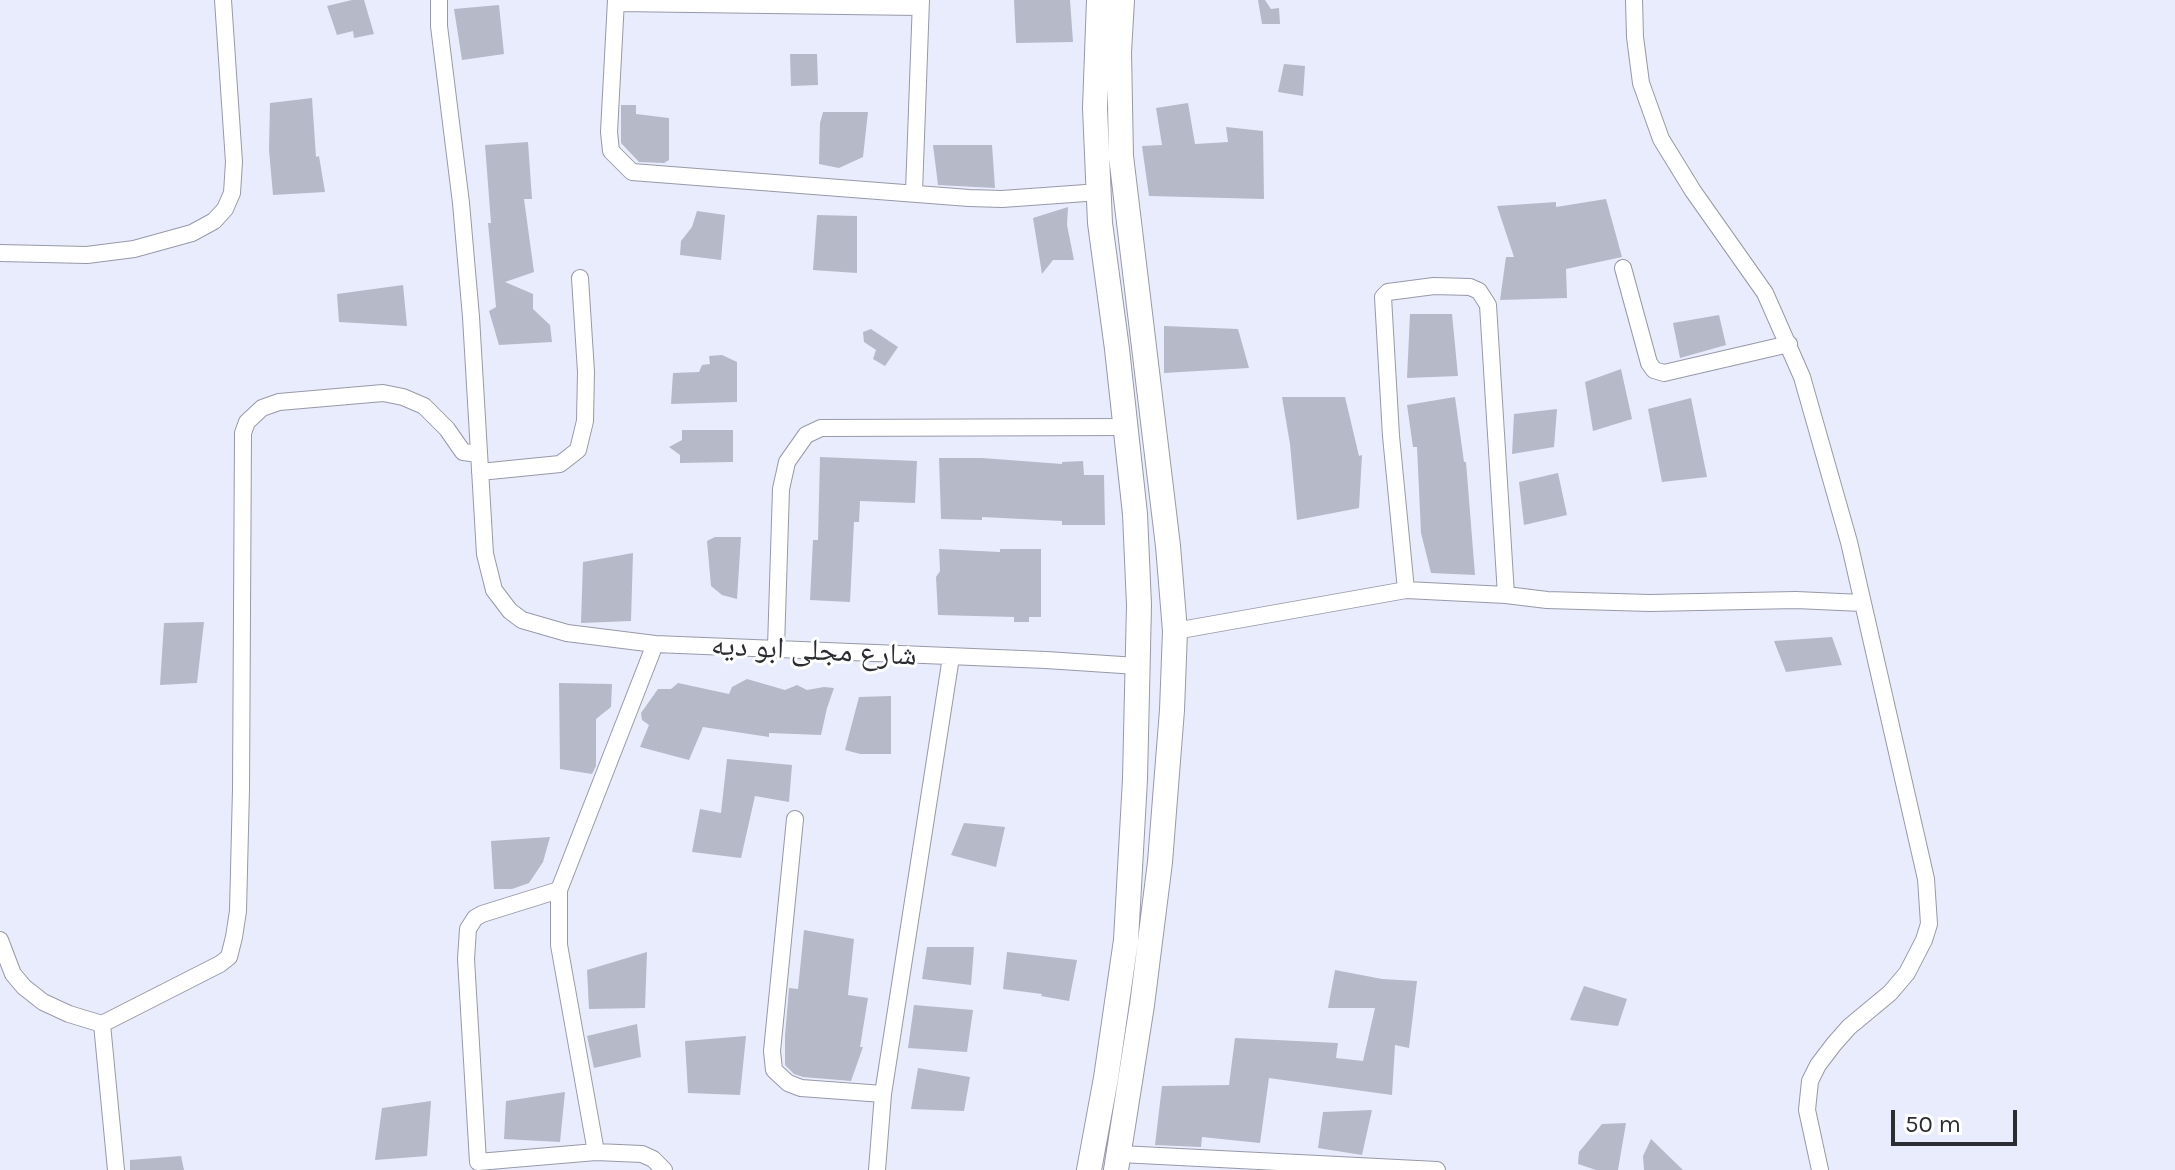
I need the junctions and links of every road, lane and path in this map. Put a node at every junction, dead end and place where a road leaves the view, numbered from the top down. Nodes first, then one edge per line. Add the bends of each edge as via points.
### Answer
1 (223, 0) edge
2 (439, 0) edge
3 (1099, 0) edge
4 (1122, 0) edge
5 (1634, 0) edge
6 (616, 1) edge
7 (920, 3) edge
8 (914, 192) junction
9 (1100, 192) junction
10 (0, 253) edge
11 (1623, 268) dead end
12 (580, 278) dead end
13 (1789, 344) junction
14 (1126, 427) junction
15 (479, 454) junction
16 (480, 472) junction
17 (1406, 590) junction
18 (1506, 595) junction
19 (1862, 603) junction
20 (1175, 631) junction
21 (655, 644) junction
22 (776, 647) junction
23 (951, 657) junction
24 (1137, 666) junction
25 (795, 819) dead end
26 (559, 890) junction
27 (0, 940) edge
28 (1117, 1003) junction
29 (1142, 1005) junction
30 (102, 1024) junction
31 (883, 1094) junction
32 (596, 1152) junction
33 (1118, 1162) edge
34 (478, 1166) edge
35 (116, 1170) edge
36 (664, 1170) edge
37 (877, 1170) edge
38 (1089, 1170) edge
39 (1437, 1170) edge
40 (1820, 1170) edge

1 - 10 street via 234,171 225,209 214,221 180,237 134,249 87,255
2 - 15 street via 470,303
3 - 9 main road via 1095,108
4 - 20 main road via 1121,156
5 - 13 street via 1641,83 1661,139 1765,293
6 - 7 street
6 - 8 street via 609,132 611,151 632,172
7 - 8 street
8 - 9 street via 1002,199
9 - 14 main road
11 - 13 street via 1654,370 1664,373
12 - 16 street via 586,372 585,421 578,450 560,464
13 - 19 street via 1817,422
14 - 22 street via 821,428 806,435 787,462 781,489
14 - 24 main road via 1135,514
15 - 16 street
15 - 30 street via 463,452 424,406 383,393 279,402 247,422 238,911 232,948 229,957 208,972
16 - 21 street, شارع مجلى ابو ديه via 485,554 501,601 522,620 567,633
17 - 18 street
17 - 18 street via 1383,297 1434,286 1470,287 1488,305
17 - 20 street
18 - 19 street via 1650,603
19 - 40 street via 1923,865 1929,924 1907,973 1849,1027 1810,1081 1807,1110
20 - 29 main road via 1164,819
21 - 22 street, شارع مجلى ابو ديه
21 - 26 street
22 - 23 street, شارع مجلى ابو ديه
23 - 24 street, شارع مجلى ابو ديه
23 - 31 street
24 - 28 main road via 1131,874
25 - 31 street via 774,1070 801,1088
26 - 32 street via 559,945
26 - 34 street via 482,914 468,929
27 - 30 street via 24,987 43,1002
28 - 29 main road
28 - 38 main road
29 - 33 main road
30 - 35 street
31 - 37 street
32 - 34 street
32 - 36 street via 642,1154
33 - 39 street

